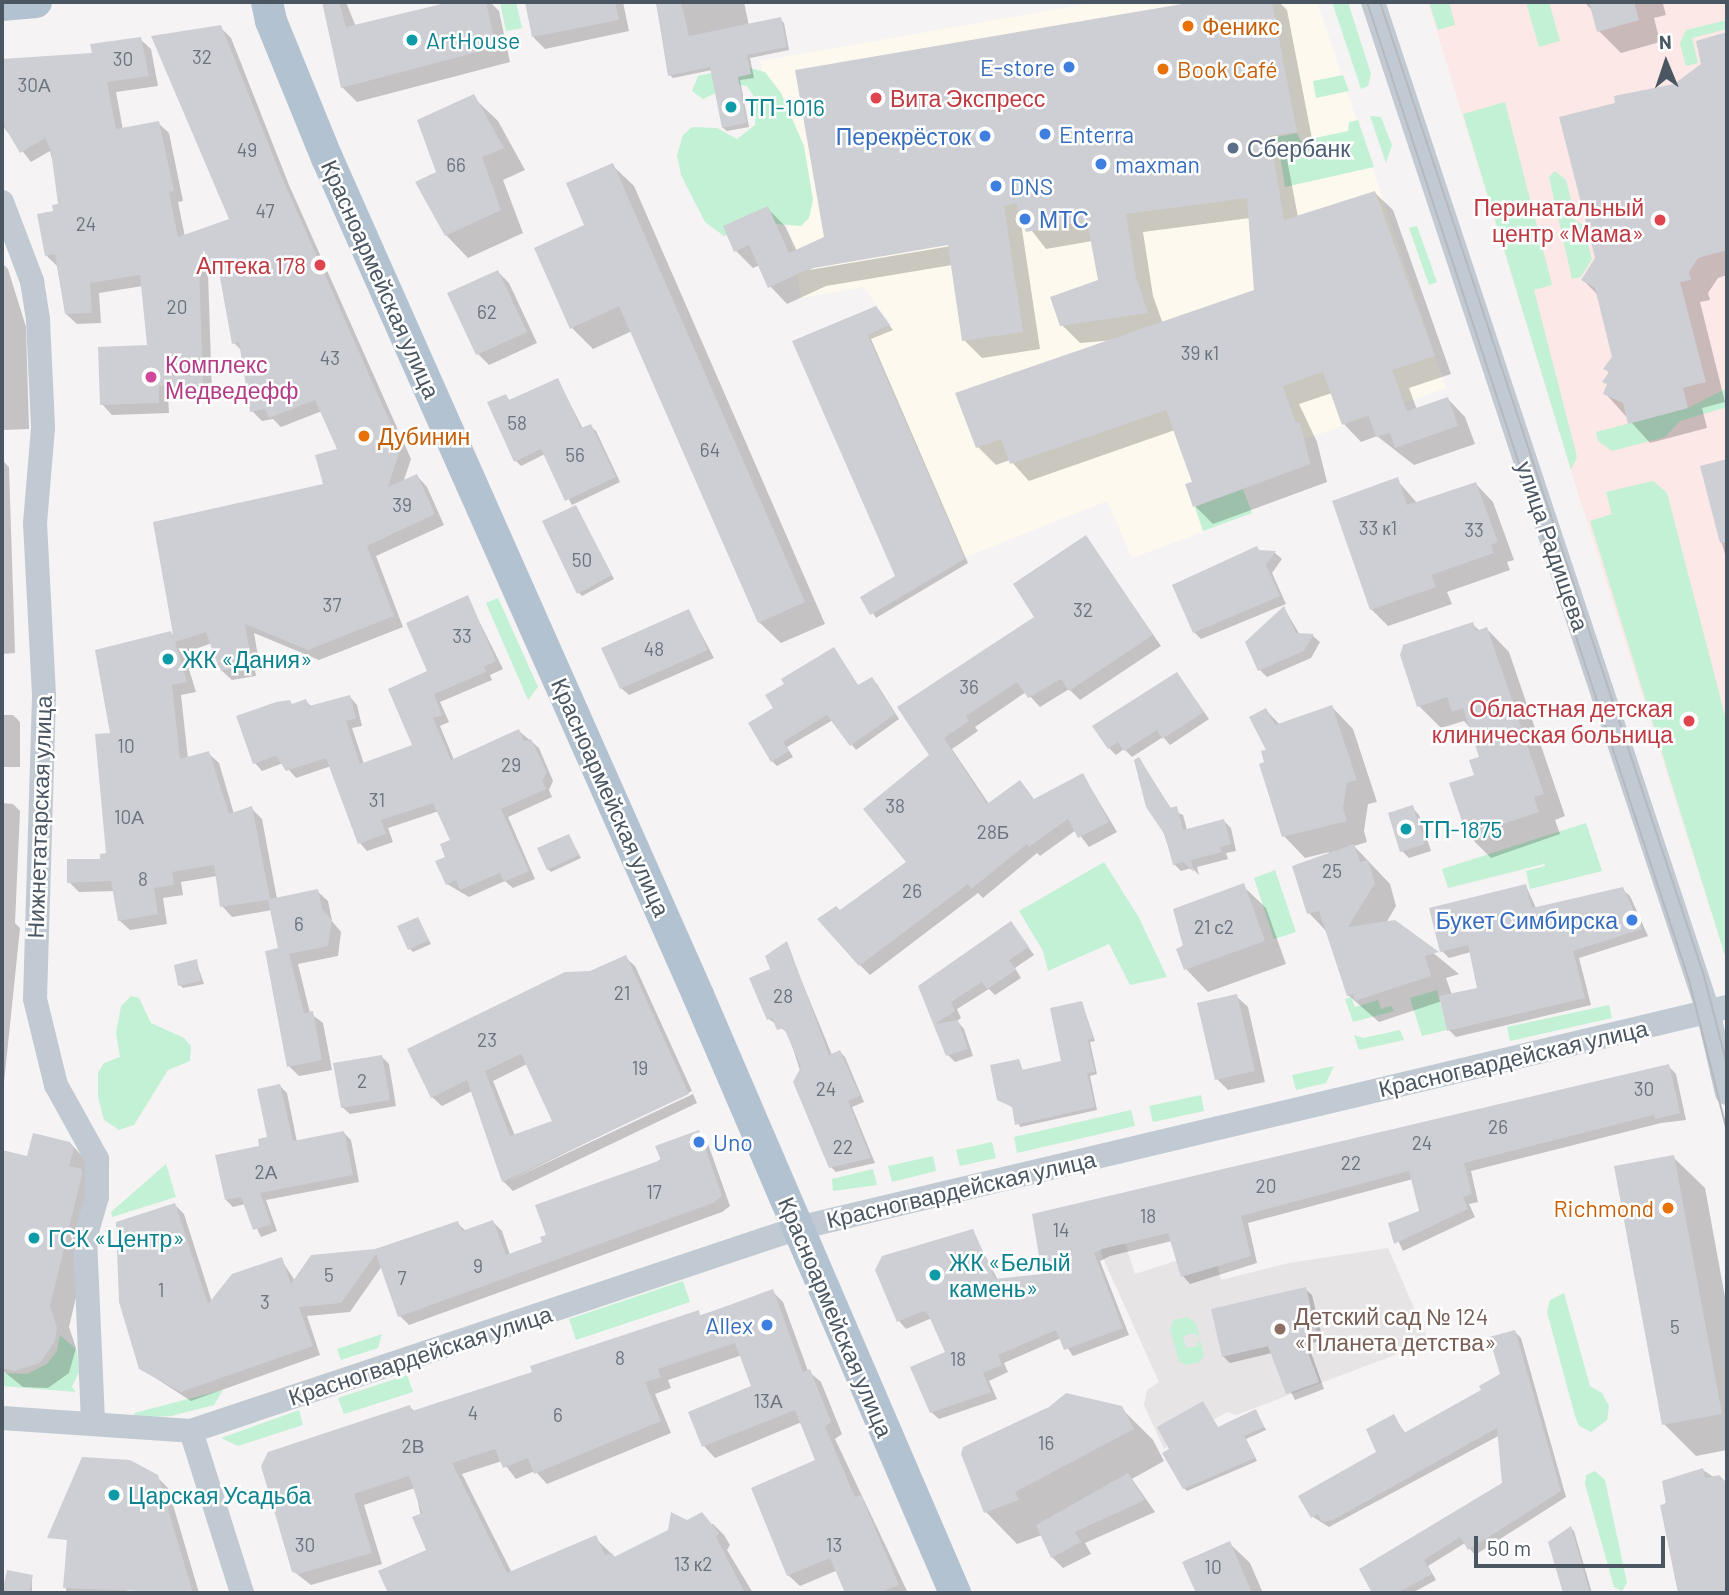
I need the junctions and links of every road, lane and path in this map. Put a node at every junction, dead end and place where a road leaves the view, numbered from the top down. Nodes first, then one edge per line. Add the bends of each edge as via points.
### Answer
1 (36, 2) edge
2 (267, 2) edge
3 (1373, 2) edge
4 (2, 5) edge
5 (2, 202) edge
6 (1718, 1009) edge
7 (1727, 1093) edge
8 (798, 1228) junction
9 (2, 1418) edge
10 (93, 1424) junction
11 (191, 1431) junction
12 (242, 1593) edge
13 (955, 1593) edge

1 - 4 main road
2 - 8 main road, Красноармейская улица via 327,158
3 - 6 street, улица Радищева
5 - 10 street, Нижнетатарская улица via 32,281 38,320 43,428 35,523 44,696 35,999 56,1085 96,1159 97,1197 85,1238
6 - 7 street, улица Радищева
6 - 8 street, Красногвардейская улица
8 - 11 street, Красногвардейская улица
8 - 13 main road, Красноармейская улица
9 - 10 street, Красногвардейская улица
10 - 11 street, Красногвардейская улица
11 - 12 street

